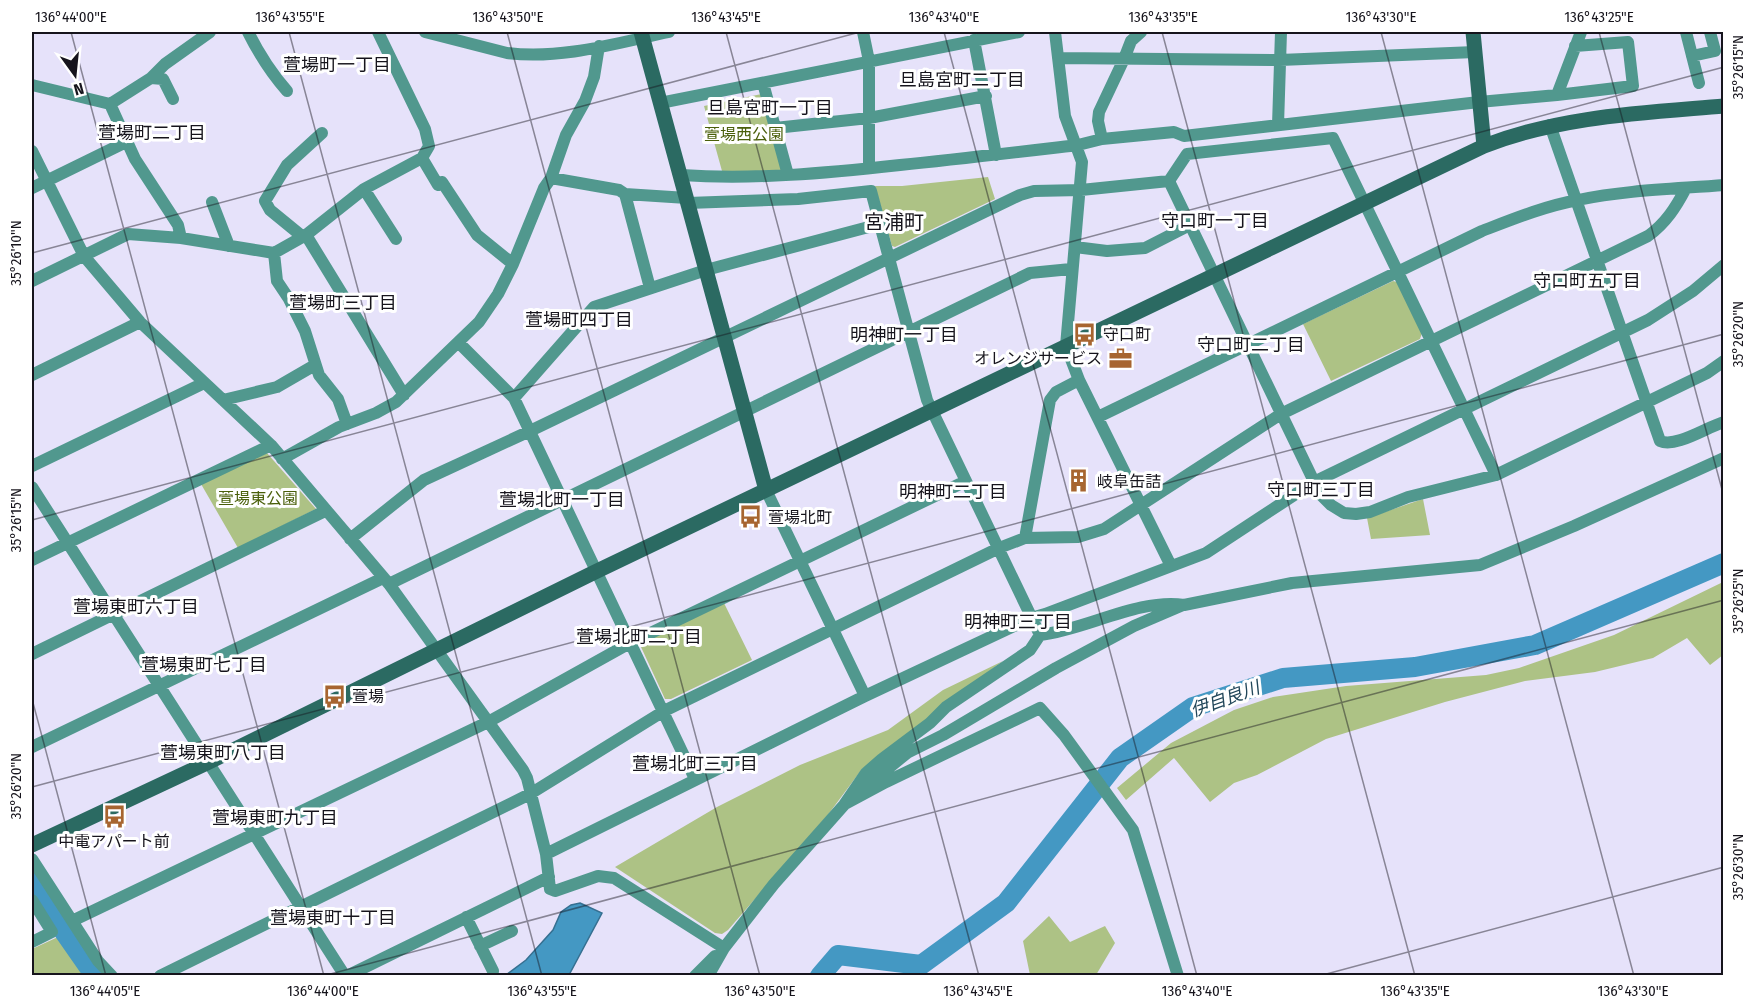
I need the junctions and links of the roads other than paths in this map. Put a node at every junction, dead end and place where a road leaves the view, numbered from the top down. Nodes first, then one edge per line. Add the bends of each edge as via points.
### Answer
1 (210, 32) edge
2 (248, 32) edge
3 (378, 32) edge
4 (425, 32) edge
5 (669, 32) edge
6 (863, 32) edge
7 (1019, 32) edge
8 (1055, 32) edge
9 (1141, 32) edge
10 (1281, 32) edge
11 (1473, 32) edge
12 (1581, 32) edge
13 (1686, 32) edge
14 (1710, 32) edge
15 (641, 34) edge
16 (974, 40) junction
17 (599, 46) junction
18 (1575, 46) junction
19 (1475, 52) junction
20 (1692, 56) junction
21 (1058, 58) junction
22 (1124, 59) junction
23 (1280, 60) junction
24 (869, 61) junction
25 (151, 78) junction
26 (763, 83) junction
27 (1699, 83) dead end
28 (32, 85) edge
29 (287, 91) dead end
30 (1557, 95) junction
31 (986, 96) junction
32 (173, 99) dead end
33 (1479, 102) junction
34 (660, 103) junction
35 (110, 104) junction
36 (1724, 106) edge
37 (869, 118) junction
38 (1278, 125) junction
39 (1550, 125) junction
40 (775, 128) junction
41 (322, 133) dead end
42 (1102, 139) junction
43 (126, 142) junction
44 (1078, 145) junction
45 (1484, 146) junction
46 (32, 151) edge
47 (996, 154) junction
48 (422, 158) junction
49 (869, 168) junction
50 (681, 175) junction
51 (788, 175) junction
52 (551, 178) junction
53 (46, 181) junction
54 (1169, 181) junction
55 (1724, 185) edge
56 (32, 188) edge
57 (1686, 188) junction
58 (364, 189) junction
59 (1081, 190) junction
60 (625, 194) junction
61 (687, 200) junction
62 (1576, 200) junction
63 (212, 202) dead end
64 (1364, 202) junction
65 (880, 224) junction
66 (1190, 225) junction
67 (305, 236) junction
68 (181, 238) junction
69 (396, 239) dead end
70 (229, 246) junction
71 (1075, 247) junction
72 (274, 253) junction
73 (84, 256) junction
74 (890, 258) junction
75 (1598, 260) junction
76 (513, 264) junction
77 (1724, 266) edge
78 (1071, 269) junction
79 (706, 270) junction
80 (1398, 273) junction
81 (1214, 274) junction
82 (32, 281) edge
83 (650, 288) junction
84 (140, 322) junction
85 (1622, 332) junction
86 (909, 333) junction
87 (725, 338) junction
88 (1431, 341) junction
89 (459, 343) junction
90 (1248, 345) junction
91 (1066, 346) junction
92 (1724, 361) edge
93 (315, 366) junction
94 (32, 375) edge
95 (1079, 380) junction
96 (204, 383) junction
97 (404, 395) junction
98 (514, 398) junction
99 (223, 400) junction
100 (1647, 402) junction
101 (1464, 409) junction
102 (932, 411) junction
103 (745, 413) junction
104 (1281, 414) junction
105 (1098, 417) junction
106 (1724, 422) edge
107 (347, 424) junction
108 (530, 431) junction
109 (271, 445) junction
110 (1724, 458) edge
111 (282, 459) junction
112 (32, 466) edge
113 (1496, 475) junction
114 (966, 481) junction
115 (1314, 482) junction
116 (32, 487) edge
117 (766, 490) junction
118 (563, 500) junction
119 (1142, 505) junction
120 (326, 511) junction
121 (1025, 538) junction
122 (350, 539) junction
123 (68, 544) junction
124 (999, 548) junction
125 (801, 560) junction
126 (32, 561) edge
127 (1171, 566) junction
128 (595, 572) junction
129 (386, 581) junction
130 (1184, 605) junction
131 (113, 615) junction
132 (1031, 618) junction
133 (833, 629) junction
134 (1041, 635) junction
135 (630, 643) junction
136 (436, 650) junction
137 (32, 654) edge
138 (158, 686) junction
139 (865, 696) junction
140 (664, 711) junction
141 (488, 722) junction
142 (32, 747) edge
143 (207, 763) junction
144 (695, 779) junction
145 (854, 788) junction
146 (530, 794) junction
147 (844, 805) junction
148 (253, 834) junction
149 (32, 845) edge
150 (546, 854) junction
151 (32, 859) edge
152 (549, 877) junction
153 (32, 900) edge
154 (300, 907) junction
155 (466, 918) junction
156 (72, 921) junction
157 (512, 931) dead end
158 (32, 942) edge
159 (480, 946) junction
160 (724, 948) junction
161 (493, 971) dead end
162 (112, 975) edge
163 (160, 975) edge
164 (346, 975) edge
165 (694, 975) edge
166 (708, 975) edge
167 (1178, 975) edge

1 - 25 street
2 - 29 street via 274,77
3 - 48 street via 425,129 429,146
4 - 17 street via 507,54 560,54
5 - 15 street
6 - 24 street
7 - 16 street
8 - 21 street
9 - 22 street via 1131,41
10 - 23 street
11 - 19 street
12 - 18 street
13 - 20 street
14 - 20 street via 1715,51
15 - 17 street
15 - 34 street
16 - 24 street
16 - 31 street
17 - 52 street via 594,77 566,135
18 - 30 street
18 - 30 street via 1628,42 1633,86
19 - 23 street
19 - 33 street
20 - 27 street
21 - 22 street
21 - 44 street via 1065,116
22 - 23 street
22 - 42 street via 1099,112
23 - 38 street
24 - 26 street
24 - 37 street
25 - 32 street via 163,79
25 - 35 street
26 - 34 street
26 - 40 street
28 - 35 street
30 - 33 street
31 - 37 street
31 - 47 street
33 - 38 street
33 - 45 street
34 - 50 street
35 - 43 street
36 - 39 street via 1604,116
37 - 40 street
37 - 49 street
38 - 42 street via 1184,136 1174,132
39 - 45 street
39 - 62 street
40 - 51 street
41 - 67 street via 287,165 265,201 270,210
42 - 44 street
43 - 53 street
43 - 68 street via 178,225
44 - 47 street
44 - 59 street
45 - 64 street
46 - 53 street
47 - 49 street
48 - 58 street
48 - 76 street via 477,235
49 - 51 street
50 - 51 street
50 - 61 street
52 - 60 street
52 - 76 street
53 - 56 street
53 - 73 street
54 - 59 street
54 - 64 street via 1187,154 1333,138
54 - 66 street
55 - 57 street
57 - 62 street
57 - 75 street via 1662,226
58 - 67 street
58 - 69 street
59 - 71 street
59 - 74 street via 1020,195
60 - 61 street
60 - 83 street
61 - 65 street via 786,200 871,191
61 - 79 street
62 - 75 street
62 - 80 street via 1482,231
63 - 70 street
64 - 80 street
64 - 81 street
65 - 74 street
65 - 79 street
66 - 71 street via 1145,248 1107,251
66 - 81 street
67 - 72 street
67 - 97 street
68 - 70 street
68 - 73 street via 128,234
70 - 72 street
71 - 78 street
72 - 93 street via 277,281 305,331
73 - 82 street
73 - 84 street
74 - 86 street
74 - 87 street
75 - 85 street
75 - 88 street
76 - 89 street via 480,322
77 - 85 street via 1672,306
78 - 86 street via 1030,273
78 - 91 street
79 - 83 street
79 - 87 street
80 - 88 street
80 - 90 street
81 - 90 street
81 - 91 street
83 - 98 street via 594,306
84 - 94 street
84 - 96 street
85 - 100 street
85 - 101 street
86 - 102 street
86 - 103 street
87 - 103 street
87 - 108 street
88 - 101 street
88 - 104 street
89 - 97 street
89 - 98 street
90 - 104 street
90 - 105 street
91 - 95 street
91 - 102 street
92 - 100 street
93 - 99 street via 277,387
93 - 107 street via 338,399
95 - 105 street
95 - 121 street via 1056,392 1050,400
96 - 99 street
96 - 112 street
97 - 107 street via 376,413
98 - 108 street
99 - 109 street
100 - 106 street via 1663,443
100 - 113 street
101 - 113 street
101 - 115 street
102 - 114 street
102 - 117 street
103 - 117 street
103 - 118 street
104 - 115 street
104 - 119 street
105 - 119 street
107 - 111 street
108 - 118 street
108 - 122 street via 424,480
109 - 111 street
109 - 123 street
110 - 130 street via 1480,565 1292,583
111 - 120 street
113 - 115 street via 1356,514 1344,513 1331,505
114 - 124 street
114 - 125 street
115 - 127 street via 1206,553
116 - 123 street
117 - 125 street
117 - 128 street
118 - 128 street
118 - 129 street
119 - 121 street via 1092,534
119 - 127 street
120 - 122 street
120 - 131 street
121 - 124 street
122 - 129 street
123 - 126 street
123 - 131 street
124 - 132 street
124 - 133 street
125 - 133 street
125 - 135 street
127 - 132 street
128 - 135 street
128 - 136 street
129 - 136 street
129 - 138 street
130 - 134 street via 1169,602
130 - 145 street via 1134,626 1056,668 907,753 880,775
131 - 137 street
131 - 138 street
132 - 134 street
132 - 139 street
133 - 139 street
133 - 140 street
134 - 145 street via 1030,650 946,706 882,759
135 - 140 street
135 - 141 street
136 - 141 street
136 - 143 street
138 - 142 street
138 - 143 street
139 - 144 street
140 - 144 street
140 - 146 street
141 - 146 street via 523,770
141 - 148 street
143 - 148 street
143 - 149 street
144 - 150 street
145 - 147 street
146 - 150 street
146 - 154 street
147 - 160 street
147 - 167 street via 1040,708 1133,830
148 - 154 street
148 - 156 street
150 - 152 street
151 - 156 street
152 - 155 street
152 - 160 street via 550,889 555,891 598,876 614,878
153 - 158 street via 52,932
154 - 163 street
154 - 164 street
155 - 159 street
155 - 164 street
156 - 162 street
157 - 159 street
159 - 161 street
160 - 165 street
160 - 166 street

